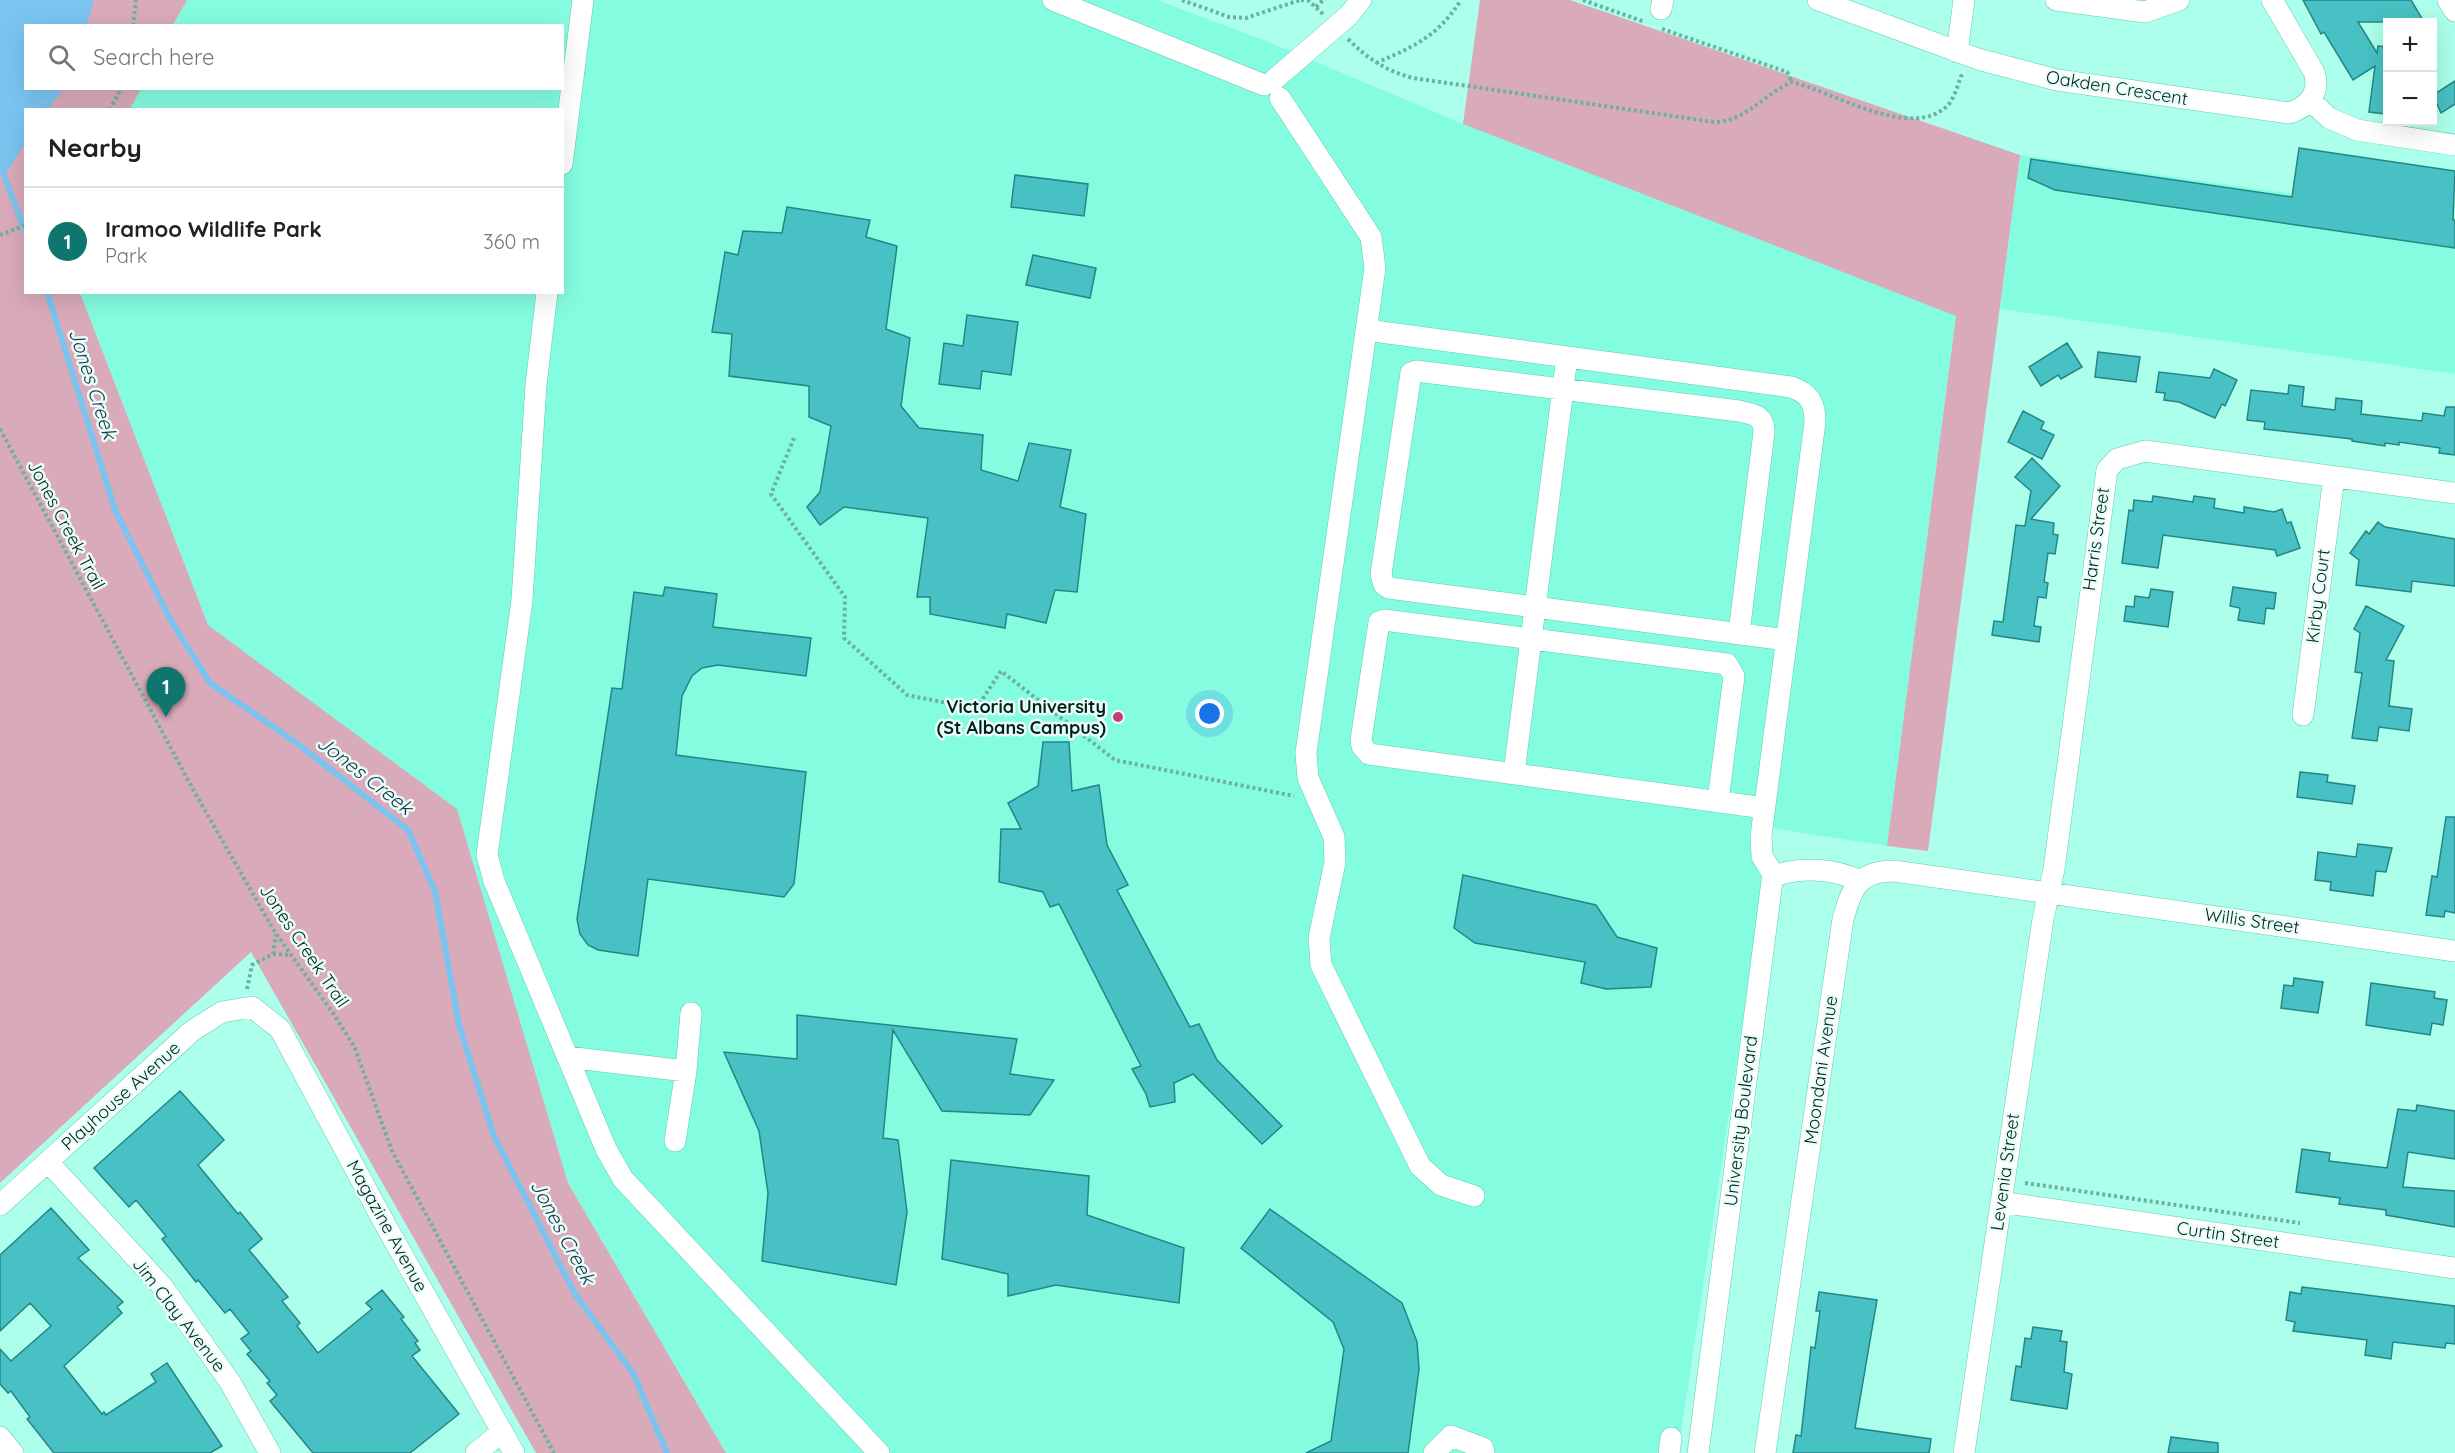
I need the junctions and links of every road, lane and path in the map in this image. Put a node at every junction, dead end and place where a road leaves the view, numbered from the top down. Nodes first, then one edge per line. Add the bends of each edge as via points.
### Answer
1 (136, 0) edge
2 (583, 0) edge
3 (1053, 0) edge
4 (1182, 0) edge
5 (1300, 0) edge
6 (1323, 0) edge
7 (1361, 0) edge
8 (1461, 0) edge
9 (1583, 0) edge
10 (1818, 0) edge
11 (1964, 0) edge
12 (2056, 0) edge
13 (2179, 0) edge
14 (2272, 0) edge
15 (2448, 0) edge
16 (1316, 7) junction
17 (1654, 11) edge
18 (2455, 11) edge
19 (133, 24) edge
20 (1336, 27) junction
21 (1957, 52) junction
22 (1376, 63) junction
23 (1962, 74) dead end
24 (1792, 82) junction
25 (1275, 88) junction
26 (120, 90) edge
27 (2310, 100) junction
28 (111, 108) edge
29 (2455, 145) edge
30 (564, 148) edge
31 (24, 226) edge
32 (0, 235) edge
33 (547, 294) edge
34 (1366, 330) junction
35 (1567, 357) junction
36 (1563, 389) junction
37 (0, 429) edge
38 (794, 438) dead end
39 (2334, 477) junction
40 (2455, 493) edge
41 (1535, 607) junction
42 (1739, 633) junction
43 (1531, 639) junction
44 (1786, 640) junction
45 (2303, 715) dead end
46 (1514, 773) junction
47 (1316, 800) junction
48 (1718, 801) junction
49 (1764, 808) junction
50 (1774, 876) junction
51 (1860, 881) junction
52 (2049, 892) junction
53 (276, 934) junction
54 (2455, 951) edge
55 (273, 954) junction
56 (291, 955) junction
57 (252, 1007) junction
58 (691, 1013) dead end
59 (567, 1057) junction
60 (686, 1071) junction
61 (675, 1141) dead end
62 (48, 1162) junction
63 (2026, 1173) dead end
64 (1474, 1196) dead end
65 (2001, 1202) junction
66 (0, 1205) edge
67 (2304, 1224) dead end
68 (2455, 1268) edge
69 (502, 1432) junction
70 (0, 1437) edge
71 (13, 1453) edge
72 (270, 1453) edge
73 (476, 1453) edge
74 (514, 1453) edge
75 (554, 1453) edge
76 (879, 1453) edge
77 (1434, 1453) edge
78 (1484, 1453) edge
79 (1698, 1453) edge
80 (1765, 1453) edge
81 (1964, 1453) edge

1 - 19 path
2 - 30 street
3 - 25 street
4 - 5 path via 1229,17 1246,18
5 - 16 path
6 - 16 path
7 - 20 street
8 - 22 path via 1446,21 1421,44
9 - 17 path
10 - 21 street, Oakden Crescent
11 - 21 street
12 - 13 street via 2145,12
14 - 27 street via 2314,72 2317,82
15 - 18 street
16 - 20 path
17 - 24 path via 1787,72
20 - 22 path
20 - 25 street via 1297,61
21 - 27 street, Oakden Crescent via 2057,80 2273,112 2302,109
22 - 24 path via 1413,78 1714,122 1747,113 1775,89
23 - 24 path via 1950,103 1928,117 1911,119 1850,105
25 - 34 street via 1371,237 1375,268
26 - 28 path
27 - 29 street via 2329,118 2357,130
31 - 32 path
33 - 59 street via 536,385 522,600 488,855 494,881
34 - 35 street
34 - 47 street via 1306,753 1308,778
35 - 36 street
35 - 44 street via 1791,387 1812,399 1815,422
36 - 41 street
36 - 41 street via 1411,373 1382,574 1384,585 1389,588
36 - 42 street via 1739,411 1762,419 1764,432
37 - 53 path, Jones Creek Trail via 195,793
38 - 47 path via 771,494 845,597 844,638 907,695 976,709 1001,671 1115,760
39 - 40 street, Harris Street
39 - 45 street, Kirby Court
39 - 52 street, Harris Street via 2145,451 2117,459 2107,470
41 - 42 street
41 - 43 street
42 - 44 street
43 - 46 street
43 - 46 street via 1379,622 1361,740 1369,754
43 - 48 street via 1731,667 1734,676
44 - 49 street
46 - 48 street
47 - 64 street via 1334,837 1335,862 1319,938 1322,965 1420,1166 1441,1185
48 - 49 street
49 - 50 street via 1761,849
50 - 51 street via 1821,871
50 - 79 street, University Boulevard
51 - 52 street via 1870,874 1894,871
51 - 80 street, Moondani Avenue via 1843,919
52 - 54 street, Willis Street
52 - 65 street, Levenia Street
53 - 55 path
53 - 56 path, Jones Creek Trail
55 - 56 path
55 - 57 path via 252,965 247,987
56 - 75 path, Jones Creek Trail via 354,1046 392,1151
57 - 62 street, Playhouse Avenue via 222,1012 192,1031
57 - 69 street, Magazine Avenue via 280,1029
58 - 60 street
59 - 60 street
59 - 76 street via 623,1179
60 - 61 street
62 - 66 street, Playhouse Avenue
62 - 72 street, Jim Clay Avenue via 162,1286 230,1382
63 - 67 path via 2025,1183
65 - 68 street, Curtin Street
65 - 81 street, Levenia Street
69 - 73 street
69 - 74 street, Magazine Avenue
70 - 71 street
77 - 78 street via 1451,1436 1483,1448

